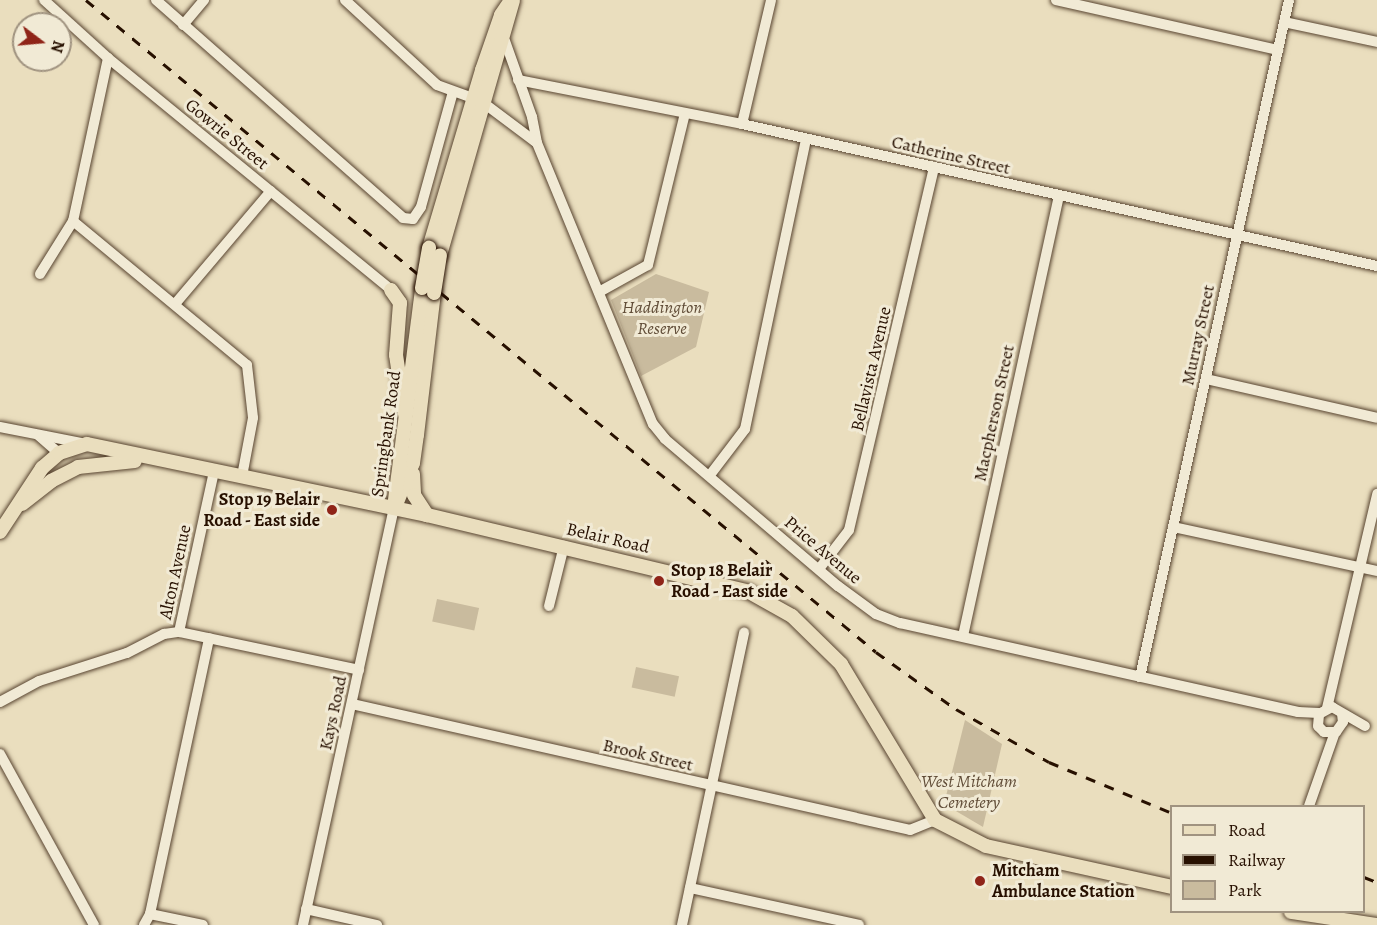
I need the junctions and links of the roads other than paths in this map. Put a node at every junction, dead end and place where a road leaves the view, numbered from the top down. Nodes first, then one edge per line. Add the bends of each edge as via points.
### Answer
1 (44, 0) edge
2 (156, 0) edge
3 (204, 0) edge
4 (345, 0) edge
5 (512, 0) edge
6 (771, 0) edge
7 (1056, 0) edge
8 (1289, 0) edge
9 (1284, 22) junction
10 (183, 25) junction
11 (505, 41) junction
12 (1377, 42) edge
13 (1278, 51) junction
14 (108, 58) junction
15 (518, 80) junction
16 (453, 92) junction
17 (479, 101) junction
18 (685, 113) junction
19 (742, 124) junction
20 (806, 140) junction
21 (537, 143) junction
22 (934, 167) junction
23 (271, 191) junction
24 (1059, 197) junction
25 (73, 221) junction
26 (1237, 236) junction
27 (1377, 266) edge
28 (40, 274) dead end
29 (392, 290) joint
30 (428, 290) junction
31 (599, 292) junction
32 (175, 304) junction
33 (419, 315) junction
34 (399, 326) junction
35 (1206, 379) junction
36 (1377, 418) edge
37 (407, 419) junction
38 (0, 427) edge
39 (38, 435) junction
40 (87, 444) junction
41 (59, 453) junction
42 (124, 460) junction
43 (168, 462) junction
44 (412, 463) junction
45 (214, 471) junction
46 (710, 475) junction
47 (242, 476) junction
48 (1377, 494) edge
49 (394, 508) junction
50 (14, 511) junction
51 (427, 515) junction
52 (1173, 526) junction
53 (0, 532) edge
54 (564, 546) junction
55 (1361, 568) junction
56 (819, 569) junction
57 (1377, 571) edge
58 (549, 606) dead end
59 (179, 632) junction
60 (744, 633) dead end
61 (963, 636) junction
62 (209, 638) junction
63 (359, 670) junction
64 (1140, 676) junction
65 (0, 702) edge
66 (352, 704) junction
67 (1327, 716) junction
68 (1365, 726) junction
69 (1377, 729) edge
70 (1338, 730) junction
71 (1326, 751) junction
72 (0, 754) edge
73 (711, 787) junction
74 (1310, 805) edge
75 (935, 820) junction
76 (1170, 887) edge
77 (690, 888) junction
78 (306, 909) junction
79 (1297, 913) edge
80 (150, 914) junction
81 (1372, 924) edge
82 (94, 925) edge
83 (144, 925) edge
84 (203, 925) edge
85 (303, 925) edge
86 (377, 925) edge
87 (682, 925) edge
88 (859, 925) edge
89 (1353, 925) edge

1 - 14 street, Gowrie Street
2 - 10 street
3 - 10 street
4 - 16 street via 437,85
5 - 11 main road, Springbank Road
5 - 17 main road, Springbank Road via 501,15
6 - 19 street
7 - 13 street
8 - 9 street, Murray Street
9 - 12 street
9 - 13 street, Murray Street
10 - 16 street via 403,218 413,219 421,207
11 - 15 street, Price Avenue
11 - 17 main road, Springbank Road
13 - 26 street, Murray Street
14 - 23 street, Gowrie Street
14 - 25 street
15 - 18 street, Catherine Street
15 - 21 street, Price Avenue
16 - 17 street
17 - 21 street
17 - 30 main road, Springbank Road, bridge via 452,204 434,251
18 - 19 street, Catherine Street
18 - 31 street via 648,265
19 - 20 street, Catherine Street
20 - 22 street, Catherine Street
20 - 46 street via 745,429
21 - 31 street, Price Avenue
22 - 24 street, Catherine Street
22 - 56 street, Bellavista Avenue via 849,530
23 - 29 street, Gowrie Street
23 - 32 street
24 - 26 street, Catherine Street
24 - 61 street, Macpherson Street
25 - 28 street
25 - 32 street
26 - 27 street, Catherine Street
26 - 35 street, Murray Street
29 - 34 main road via 400,303
30 - 33 main road, Springbank Road
30 - 44 main road, Springbank Road
31 - 46 street, Price Avenue via 653,424
32 - 47 street via 247,365 254,417
33 - 34 main road
33 - 37 main road, Springbank Road
34 - 37 main road via 397,364
35 - 36 street
35 - 52 street, Murray Street
37 - 49 main road, Springbank Road
38 - 39 street
39 - 40 street
39 - 41 street
40 - 41 main road, Belair Road
40 - 43 main road, Belair Road
41 - 42 main road
41 - 50 main road, Belair Road via 32,481
42 - 43 main road, Belair Road
42 - 50 main road, Belair Road via 69,471
43 - 45 main road, Belair Road
44 - 49 main road, Springbank Road via 403,495
44 - 51 main road via 414,495
45 - 47 main road, Belair Road
45 - 59 street, Alton Avenue
46 - 56 street, Price Avenue
47 - 49 main road, Belair Road
48 - 55 street
49 - 51 main road, Belair Road
49 - 63 street, Kays Road
50 - 53 main road, Belair Road
51 - 54 main road, Belair Road
52 - 55 street
52 - 64 street, Murray Street
54 - 58 street
54 - 75 main road, Belair Road via 750,592 792,616 841,664
55 - 57 street
55 - 67 street
56 - 61 street, Price Avenue via 876,614
59 - 62 street
59 - 65 street, Alton Avenue via 164,634 127,653 39,681
60 - 73 street
61 - 64 street, Price Avenue
62 - 63 street
62 - 80 street
63 - 66 street, Kays Road
64 - 67 street, Price Avenue
66 - 73 street, Brook Street
66 - 78 street, Kays Road
67 - 68 street, Price Avenue
67 - 70 street
67 - 70 street, Price Avenue
67 - 71 street
68 - 69 street, Price Avenue
68 - 70 street, Price Avenue
70 - 71 street
71 - 74 street
72 - 82 street
73 - 75 street, Brook Street via 910,830
73 - 77 street
75 - 76 main road via 986,846
77 - 87 street
77 - 88 street
78 - 85 street, Kays Road
78 - 86 street
79 - 81 main road
80 - 83 street
80 - 84 street
81 - 89 main road

